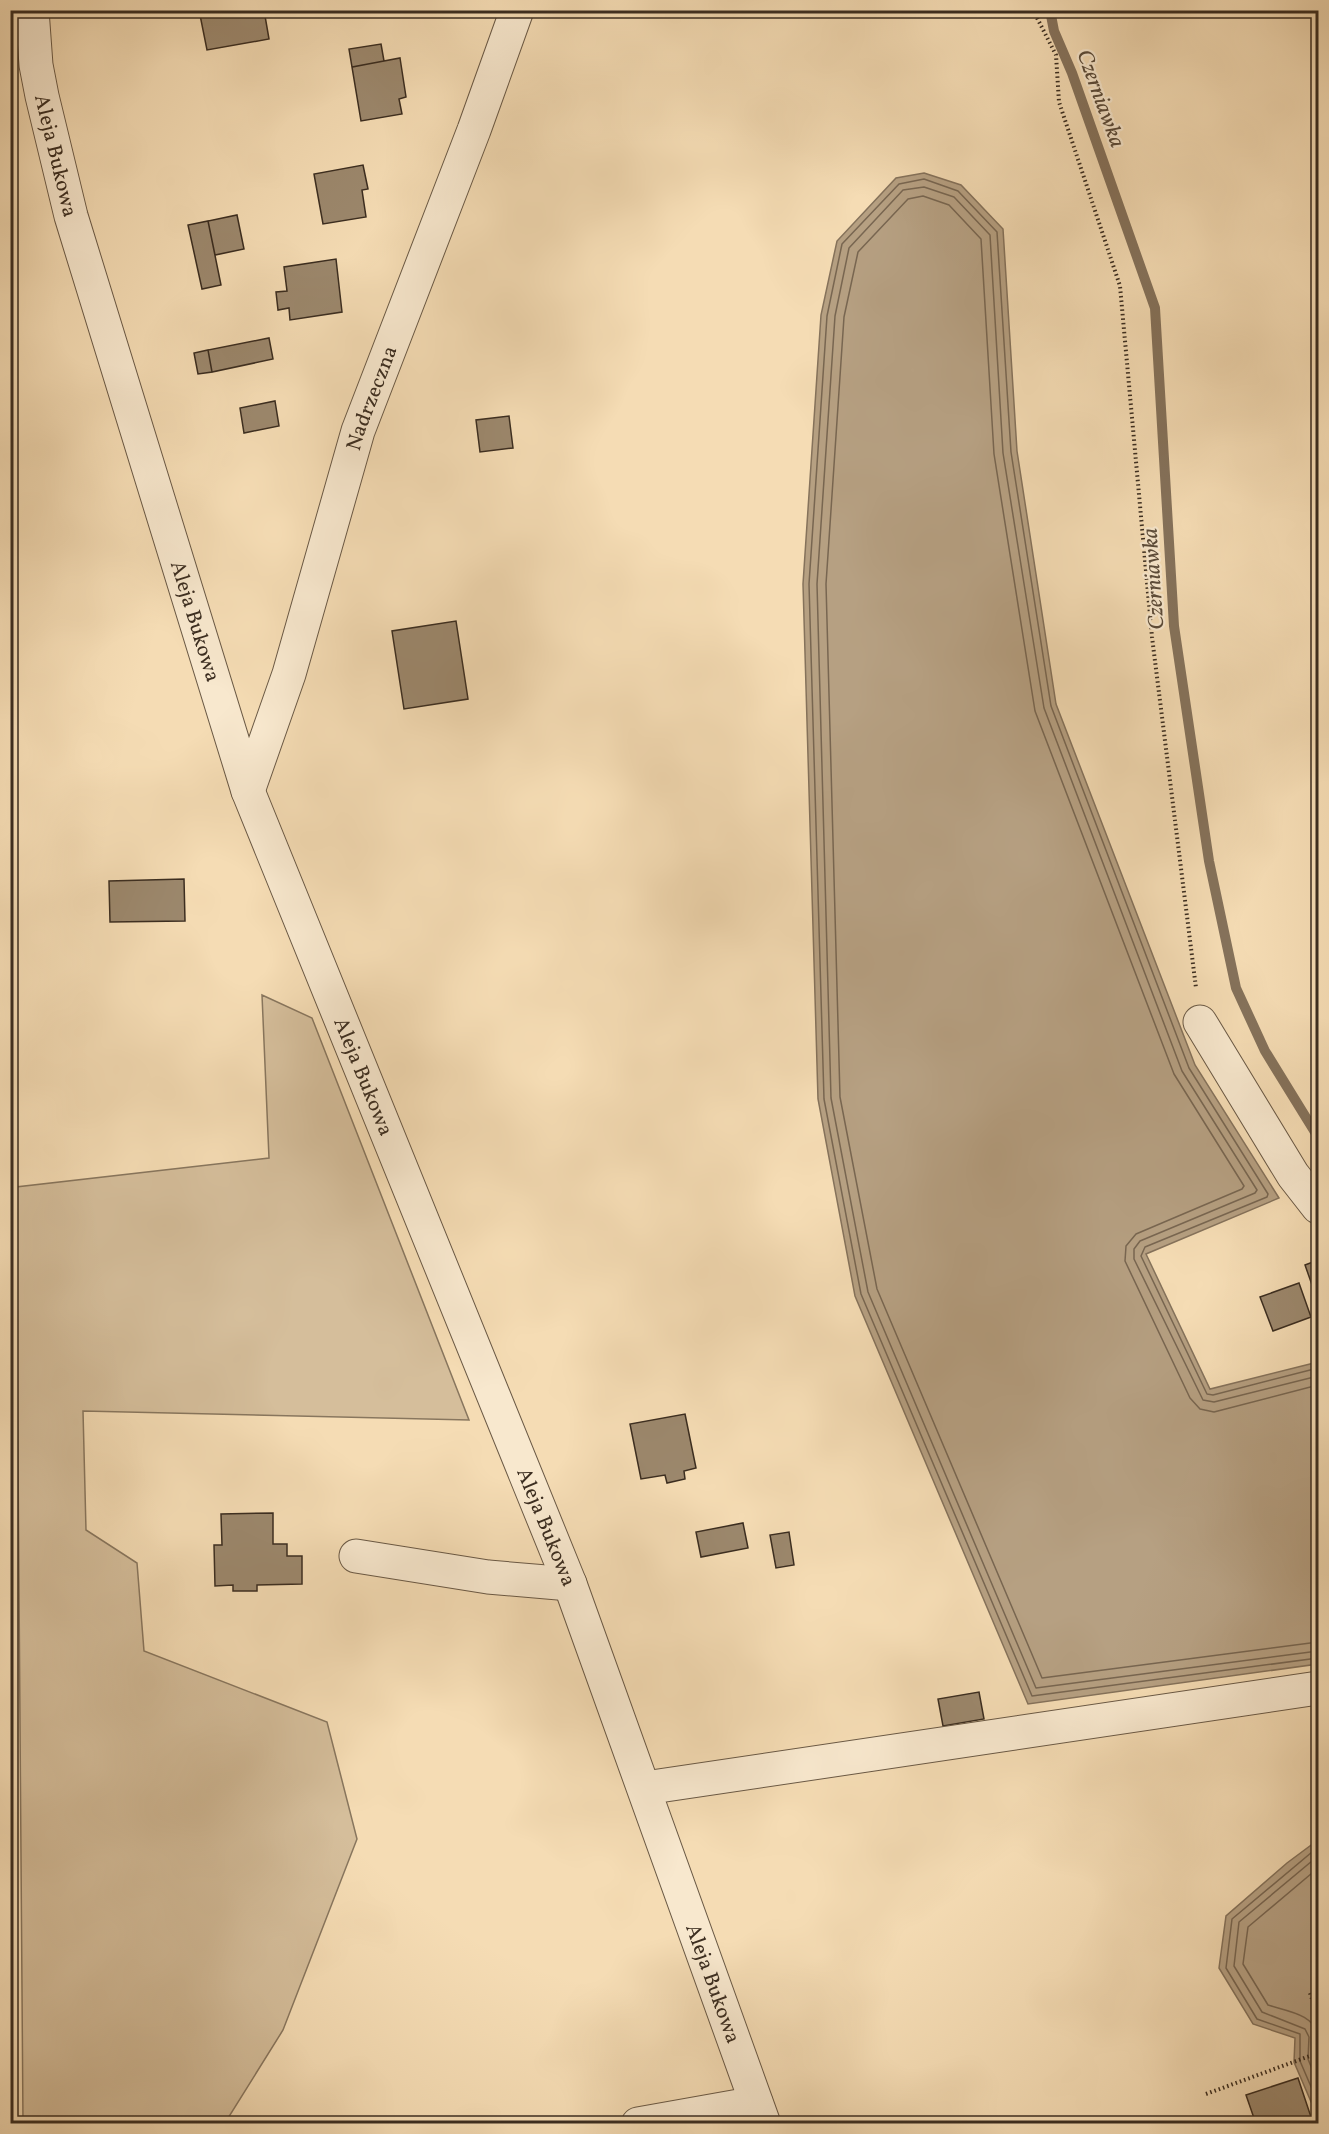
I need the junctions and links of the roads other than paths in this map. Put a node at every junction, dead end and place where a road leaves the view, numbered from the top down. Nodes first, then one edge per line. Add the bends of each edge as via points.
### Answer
1 (32, 10) edge
2 (517, 10) edge
3 (248, 791) junction
4 (1200, 1022) road end
5 (1318, 1207) edge
6 (356, 1556) dead end
7 (570, 1584) junction
8 (1318, 1688) edge
9 (645, 1788) junction
10 (760, 2113) edge
11 (638, 2124) edge

1 - 3 street, Aleja Bukowa via 36,65 71,216
2 - 3 street, Nadrzeczna via 358,431 289,674
3 - 7 street, Aleja Bukowa
4 - 5 street via 1293,1174
6 - 7 street via 488,1577
7 - 9 street, Aleja Bukowa
8 - 9 street
9 - 10 street, Aleja Bukowa
10 - 11 street

